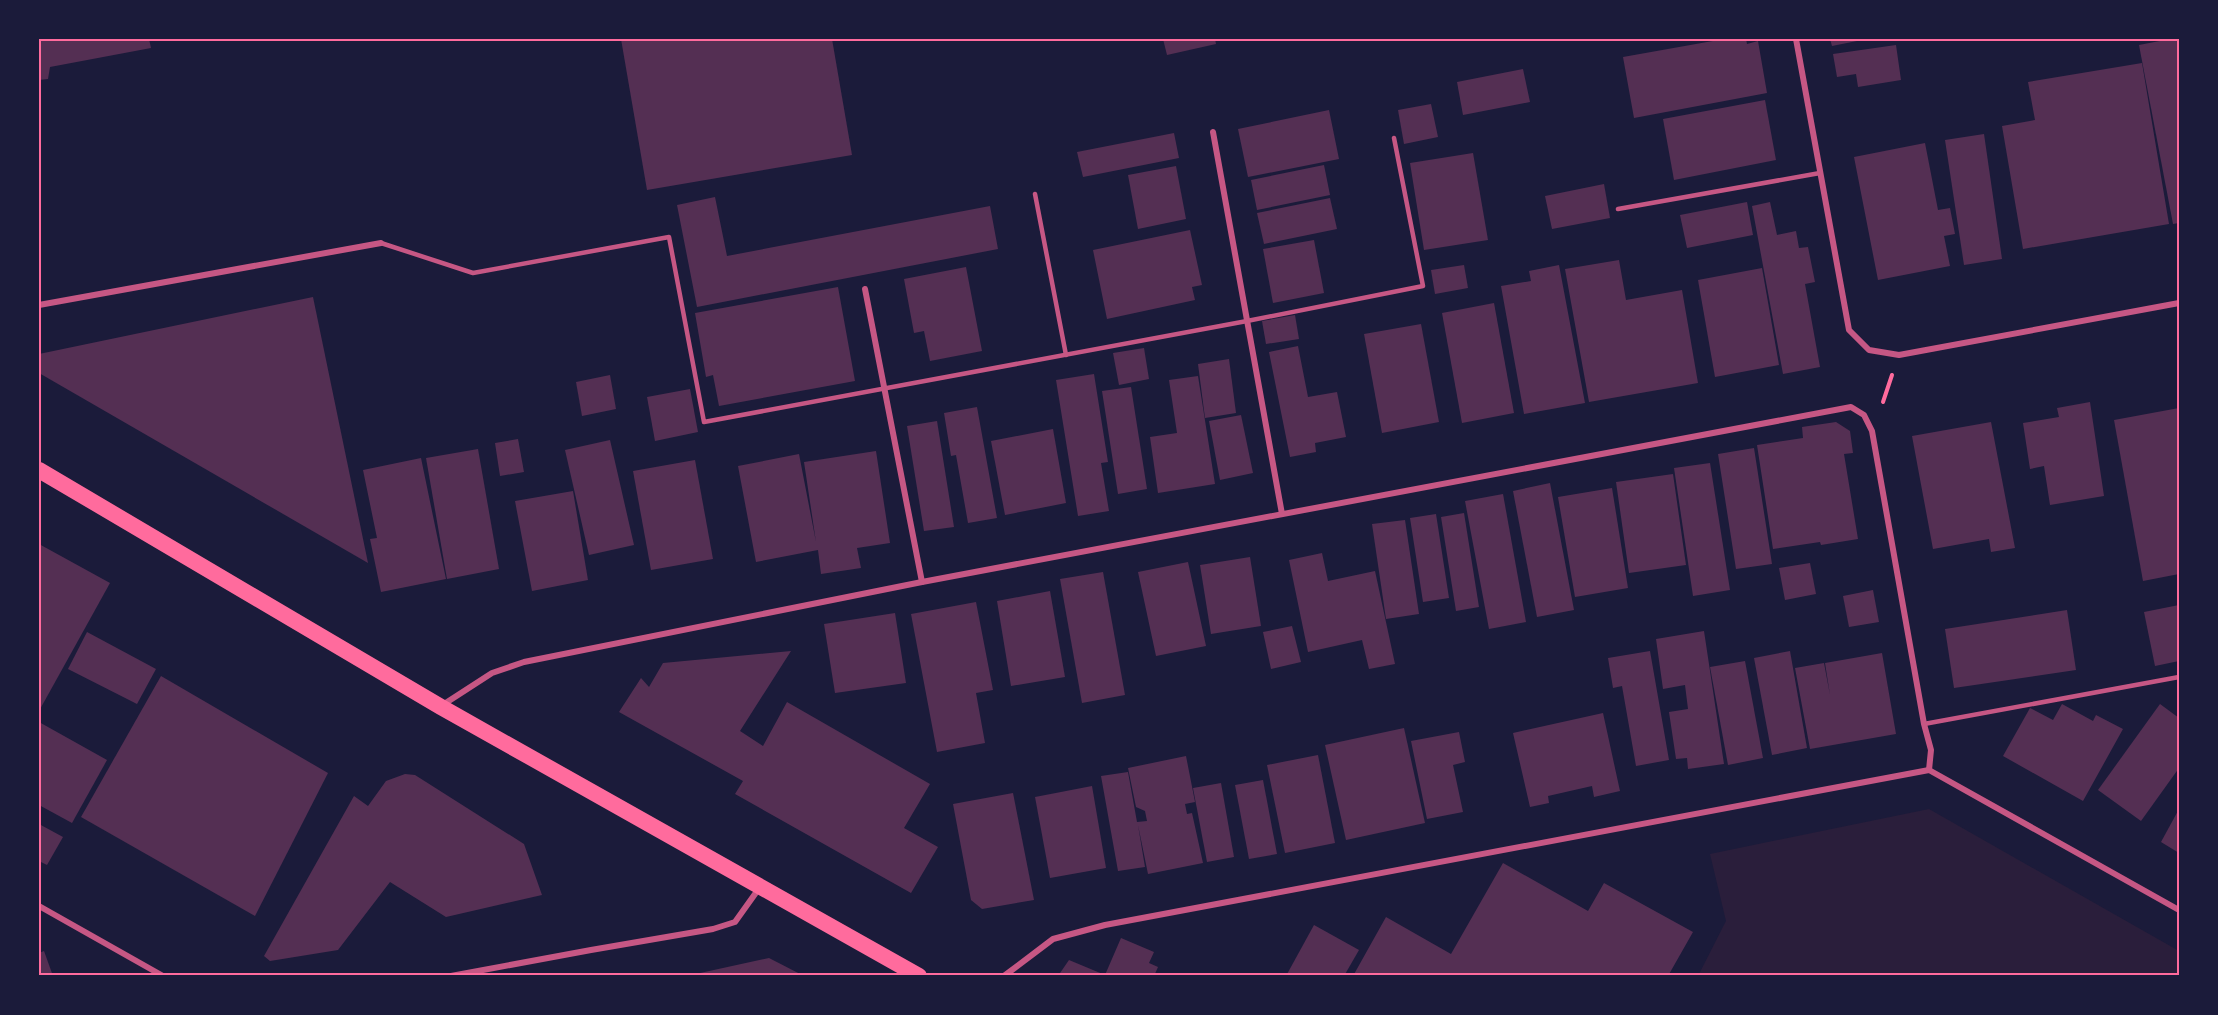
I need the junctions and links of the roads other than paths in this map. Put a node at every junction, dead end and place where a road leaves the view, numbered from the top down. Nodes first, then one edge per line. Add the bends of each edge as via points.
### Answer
1 (1796, 39) edge
2 (1213, 132) dead end
3 (1394, 138) dead end
4 (1820, 173) junction
5 (1035, 194) dead end
6 (1618, 209) dead end
7 (381, 243) joint
8 (865, 289) dead end
9 (2179, 303) edge
10 (39, 305) edge
11 (1247, 321) junction
12 (1066, 355) junction
13 (884, 388) junction
14 (39, 470) edge
15 (1282, 514) junction
16 (922, 582) junction
17 (2179, 677) edge
18 (441, 706) junction
19 (1924, 724) junction
20 (1929, 770) junction
21 (760, 886) junction
22 (39, 906) edge
23 (2179, 910) edge
24 (163, 976) edge
25 (451, 976) edge
26 (919, 976) edge
27 (1004, 976) edge

1 - 4 street
2 - 11 street
3 - 11 lane via 1423,286
4 - 6 lane
4 - 9 street via 1849,330 1869,350 1899,355
5 - 12 lane
7 - 10 street
7 - 13 lane via 473,273 669,237 704,422
8 - 13 street
11 - 12 lane
11 - 15 street
12 - 13 lane
13 - 16 street
14 - 18 highway
15 - 16 street
15 - 19 street via 1851,407 1864,416 1872,431
16 - 18 street via 524,662 492,673
17 - 19 lane
18 - 21 highway
19 - 20 street via 1931,750
20 - 23 street
20 - 27 street via 1106,925 1053,939
21 - 25 street via 735,922 713,929
21 - 26 highway
22 - 24 street

